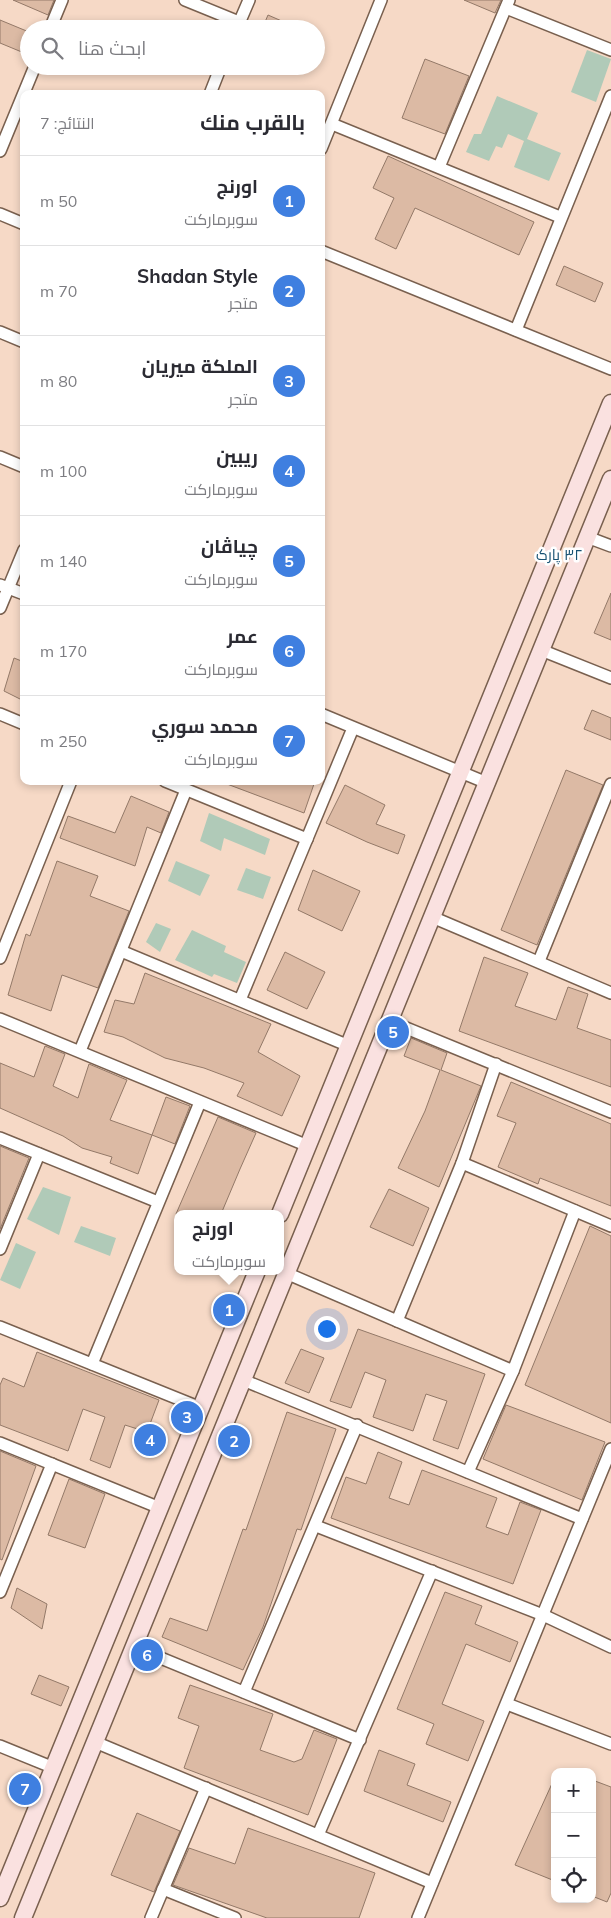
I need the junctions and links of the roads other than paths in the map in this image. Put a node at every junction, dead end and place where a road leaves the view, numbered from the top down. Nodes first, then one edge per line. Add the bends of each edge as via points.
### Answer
1 (62, 0) edge
2 (185, 0) edge
3 (248, 0) edge
4 (381, 0) edge
5 (508, 4) edge
6 (54, 20) edge
7 (226, 20) edge
8 (240, 20) edge
9 (611, 50) edge
10 (31, 75) edge
11 (218, 75) edge
12 (25, 90) edge
13 (212, 90) edge
14 (611, 96) edge
15 (20, 102) edge
16 (332, 124) junction
17 (325, 140) edge
18 (0, 150) edge
19 (439, 168) junction
20 (0, 214) edge
21 (560, 217) junction
22 (20, 222) edge
23 (325, 253) edge
24 (516, 330) junction
25 (0, 332) edge
26 (20, 340) edge
27 (611, 368) edge
28 (611, 403) edge
29 (0, 456) edge
30 (20, 465) edge
31 (611, 479) edge
32 (587, 537) junction
33 (611, 546) edge
34 (20, 557) edge
35 (4, 586) edge
36 (20, 592) edge
37 (0, 608) edge
38 (541, 650) junction
39 (611, 678) edge
40 (0, 714) edge
41 (325, 716) edge
42 (20, 722) edge
43 (353, 728) junction
44 (460, 772) junction
45 (487, 783) junction
46 (611, 784) edge
47 (69, 785) edge
48 (174, 785) edge
49 (186, 790) junction
50 (600, 810) junction
51 (611, 815) edge
52 (307, 838) junction
53 (432, 916) junction
54 (121, 951) junction
55 (0, 958) edge
56 (539, 961) junction
57 (611, 993) edge
58 (240, 1000) junction
59 (0, 1020) edge
60 (389, 1021) junction
61 (349, 1046) junction
62 (80, 1051) junction
63 (496, 1064) junction
64 (200, 1102) junction
65 (611, 1112) edge
66 (0, 1138) edge
67 (308, 1146) junction
68 (39, 1154) junction
69 (462, 1162) junction
70 (158, 1202) junction
71 (282, 1210) edge
72 (575, 1211) junction
73 (611, 1226) edge
74 (0, 1249) edge
75 (286, 1273) junction
76 (255, 1275) edge
77 (397, 1321) junction
78 (236, 1322) junction
79 (0, 1327) edge
80 (262, 1332) junction
81 (92, 1364) junction
82 (513, 1371) junction
83 (243, 1380) junction
84 (201, 1408) junction
85 (357, 1425) junction
86 (0, 1443) edge
87 (611, 1450) edge
88 (52, 1464) junction
89 (468, 1472) junction
90 (160, 1508) junction
91 (582, 1519) junction
92 (316, 1526) junction
93 (5, 1563) edge
94 (432, 1571) junction
95 (0, 1592) edge
96 (543, 1615) junction
97 (134, 1646) junction
98 (611, 1647) edge
99 (244, 1692) junction
100 (507, 1704) junction
101 (360, 1740) junction
102 (95, 1742) junction
103 (611, 1744) edge
104 (0, 1746) edge
105 (54, 1768) junction
106 (206, 1788) junction
107 (30, 1828) junction
108 (318, 1835) junction
109 (55, 1839) junction
110 (6, 1868) edge
111 (432, 1883) junction
112 (163, 1889) junction
113 (0, 1898) edge
114 (23, 1918) edge
115 (151, 1918) edge
116 (235, 1918) edge
117 (418, 1918) edge

1 - 6 street
2 - 7 street
3 - 8 street
4 - 16 street
5 - 9 street
5 - 19 street
10 - 12 street
11 - 13 street
14 - 21 street
15 - 18 street
16 - 17 street
16 - 19 street
19 - 21 street
20 - 22 street
21 - 24 street
23 - 24 street
24 - 27 street
25 - 26 street
28 - 44 street
29 - 30 street
31 - 32 street
32 - 33 street
32 - 38 street
34 - 35 street
35 - 36 street
35 - 37 street
38 - 39 street
38 - 45 street
40 - 42 street
41 - 43 street
43 - 44 street
43 - 52 street
44 - 45 street
44 - 61 street
45 - 53 street
46 - 50 street
47 - 55 street
48 - 49 street
49 - 52 street
49 - 54 street
50 - 51 street
50 - 56 street
52 - 58 street
53 - 56 street
53 - 60 street
54 - 58 street
54 - 62 street
56 - 57 street
58 - 61 street
59 - 62 street
60 - 63 street
60 - 75 street
61 - 67 street
62 - 64 street
63 - 65 street
63 - 69 street
64 - 67 street
64 - 70 street
66 - 68 street
67 - 71 street
68 - 70 street
68 - 74 street
69 - 72 street
69 - 77 street
70 - 81 street
72 - 73 street
72 - 82 street
75 - 77 street
75 - 80 street
76 - 78 street
77 - 82 street
78 - 80 street
78 - 84 street
79 - 81 street
80 - 83 street
81 - 84 street
82 - 89 street
83 - 85 street
83 - 97 street
84 - 90 street
85 - 89 street
85 - 92 street
86 - 88 street
87 - 91 street
88 - 90 street
88 - 93 street
89 - 91 street
90 - 105 street
91 - 96 street
92 - 94 street
92 - 99 street
93 - 95 street
94 - 96 street
94 - 101 street
96 - 98 street
96 - 100 street
97 - 99 street
97 - 102 street
99 - 101 street
100 - 103 street
100 - 111 street
101 - 108 street
102 - 106 street
102 - 109 street
104 - 105 street
105 - 107 street
106 - 108 street
106 - 112 street
107 - 109 street
107 - 110 street
108 - 111 street
109 - 114 street
110 - 113 street
111 - 117 street
112 - 115 street
112 - 116 street

